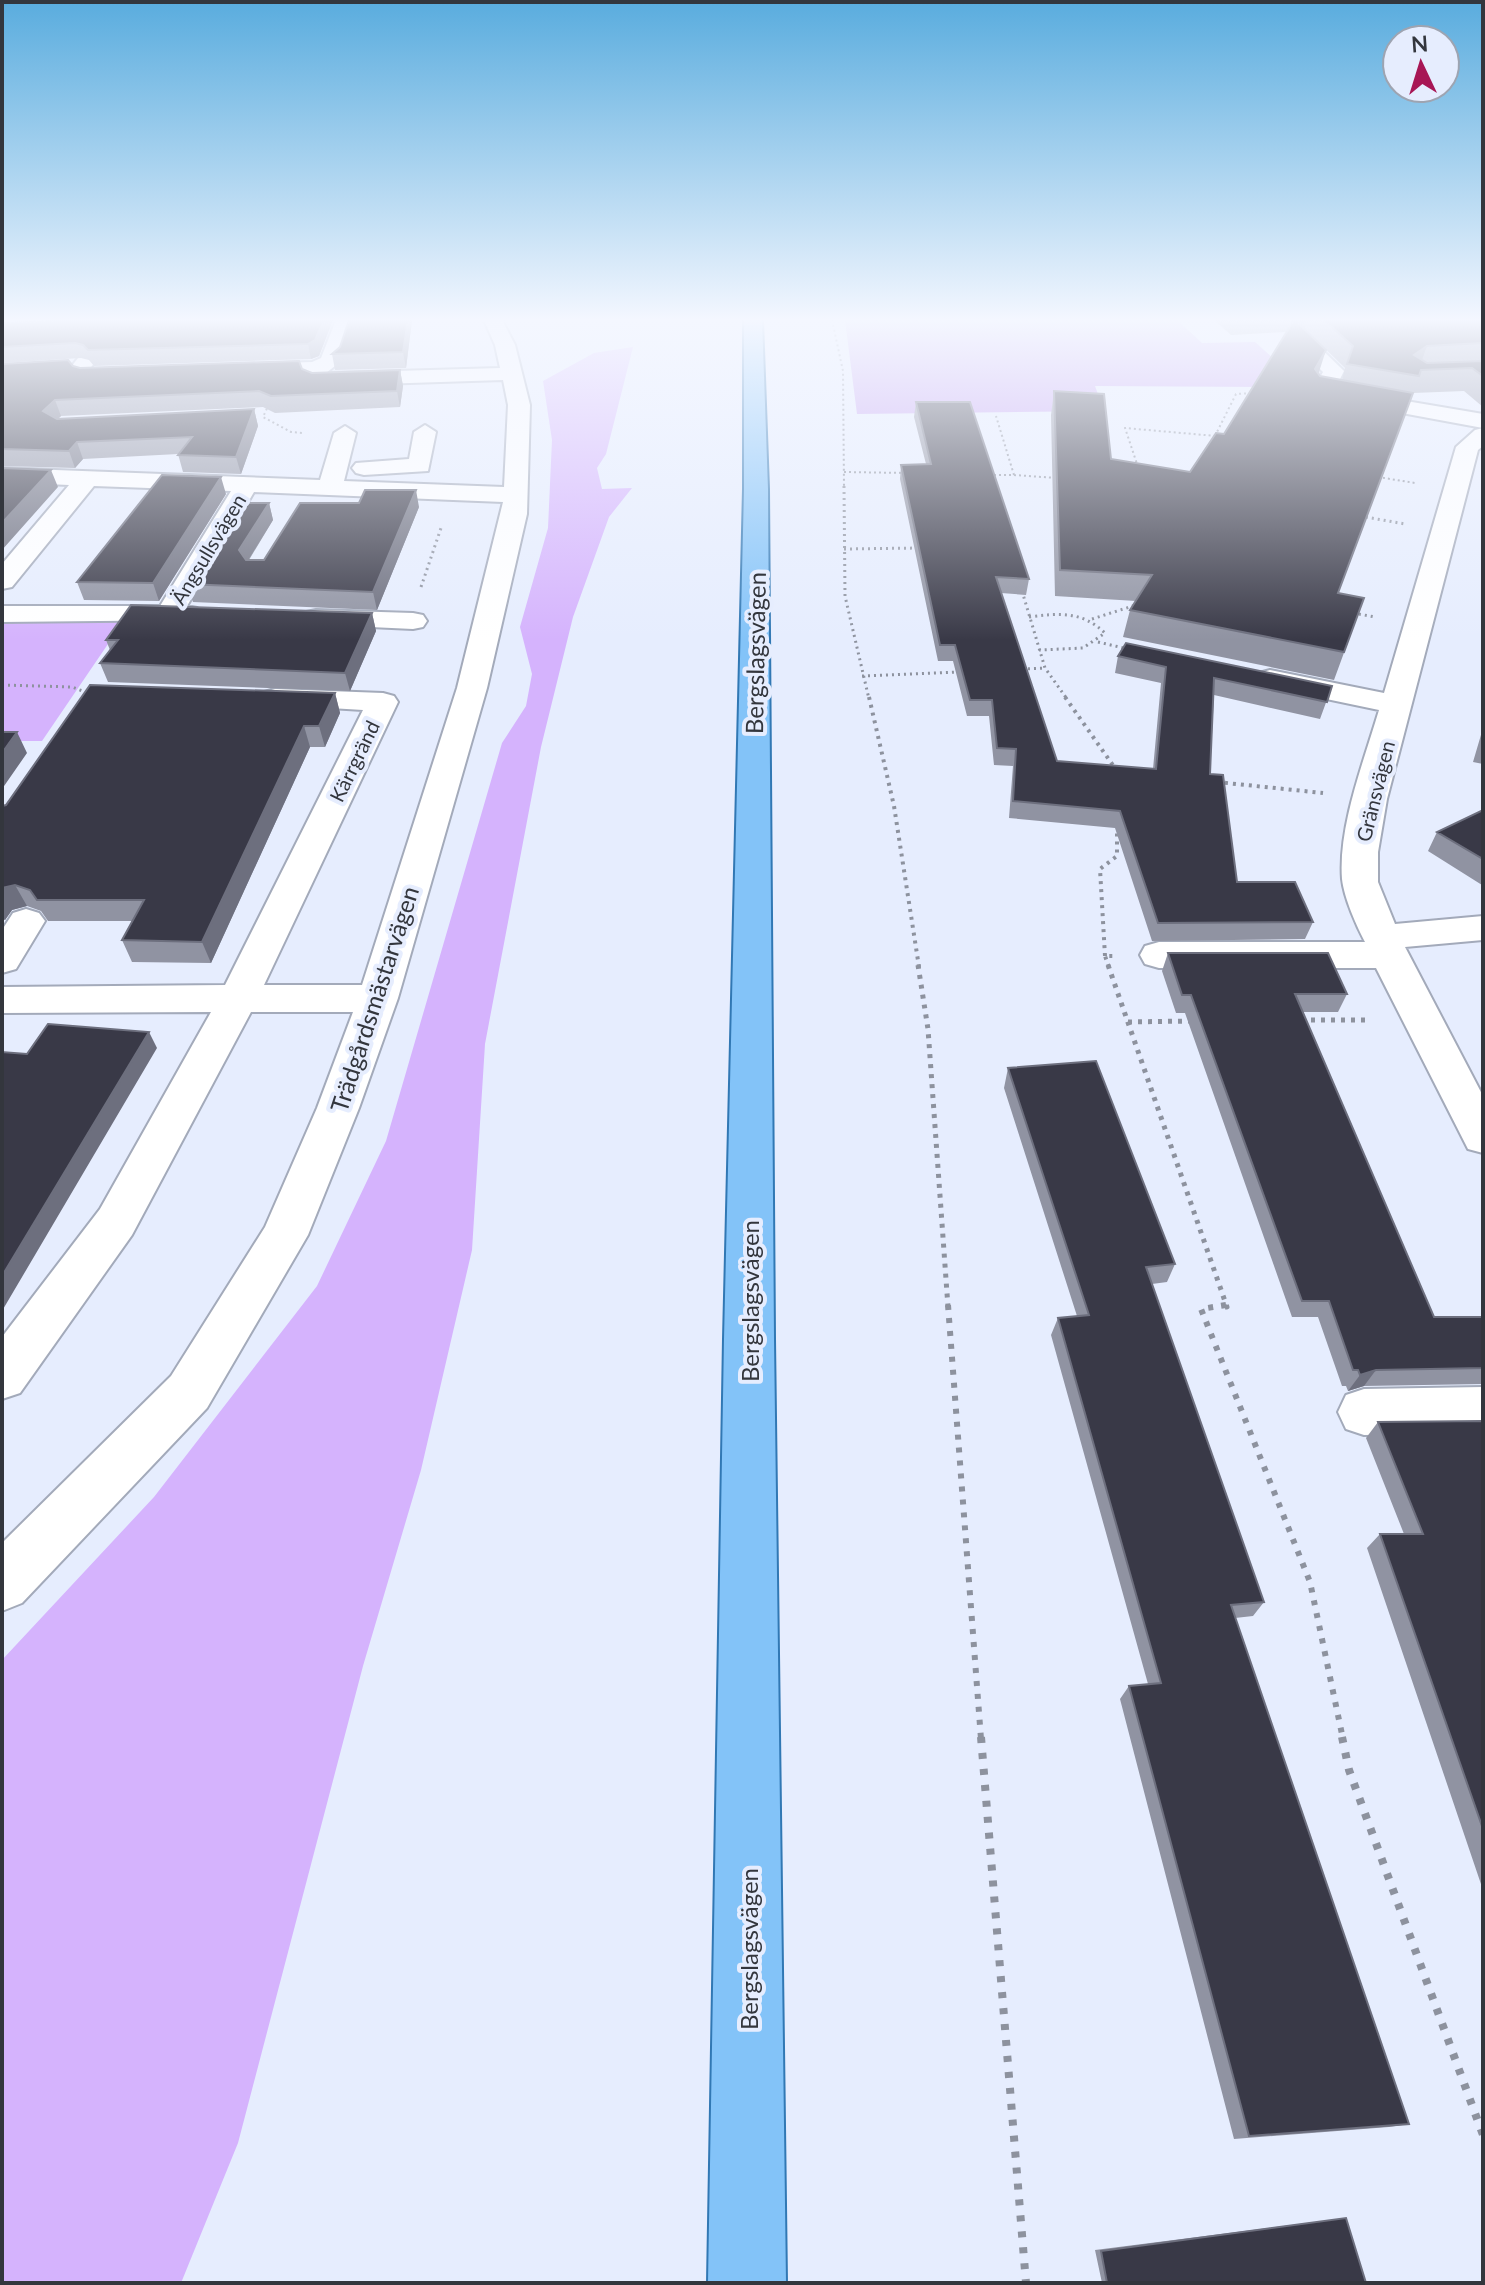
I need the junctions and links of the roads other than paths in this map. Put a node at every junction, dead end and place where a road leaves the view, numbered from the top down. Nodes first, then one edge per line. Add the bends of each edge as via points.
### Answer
1 (519, 427) edge
2 (755, 427) edge
3 (425, 432) dead end
4 (345, 433) road end
5 (1483, 435) edge
6 (46, 451) edge
7 (2, 475) edge
8 (29, 476) junction
9 (87, 479) junction
10 (246, 486) junction
11 (305, 492) junction
12 (518, 495) junction
13 (1459, 506) edge
14 (2, 581) edge
15 (169, 613) junction
16 (2, 614) edge
17 (215, 615) edge
18 (291, 617) edge
19 (413, 621) dead end
20 (1249, 674) edge
21 (243, 697) edge
22 (1397, 705) junction
23 (26, 921) edge
24 (1483, 928) edge
25 (1385, 946) junction
26 (1159, 955) road end
27 (2, 960) edge
28 (378, 998) junction
29 (237, 999) junction
30 (2, 1000) edge
31 (1483, 1137) edge
32 (2, 1377) edge
33 (1483, 1410) edge
34 (1364, 1412) dead end
35 (2, 1583) edge
36 (747, 2283) edge

1 - 12 street, Trädgårdsmästarvägen
2 - 36 main road, Bergslagsvägen
3 - 11 street, Ängsullsvägen via 420,466
4 - 11 street
5 - 13 street, Gränsvägen via 1467,447
6 - 8 street
7 - 8 street, Ängsullsvägen
8 - 9 street, Ängsullsvägen
9 - 10 street, Ängsullsvägen
9 - 14 street
10 - 11 street, Ängsullsvägen
10 - 15 street, Ängsullsvägen
11 - 12 street, Ängsullsvägen
12 - 28 street, Trädgårdsmästarvägen via 472,688
13 - 22 street, Gränsvägen
15 - 16 street, Ängsullsvägen
15 - 17 street, Ängsullsvägen
18 - 19 street
20 - 22 street
21 - 29 street, Kärrgränd via 383,702
22 - 25 street, Gränsvägen via 1360,852 1360,882
23 - 27 street
24 - 25 street
25 - 26 street
25 - 31 street, Gränsvägen
28 - 29 street
28 - 35 street, Trädgårdsmästarvägen via 285,1235 189,1392
29 - 30 street
29 - 32 street, Kärrgränd via 116,1222
33 - 34 street

